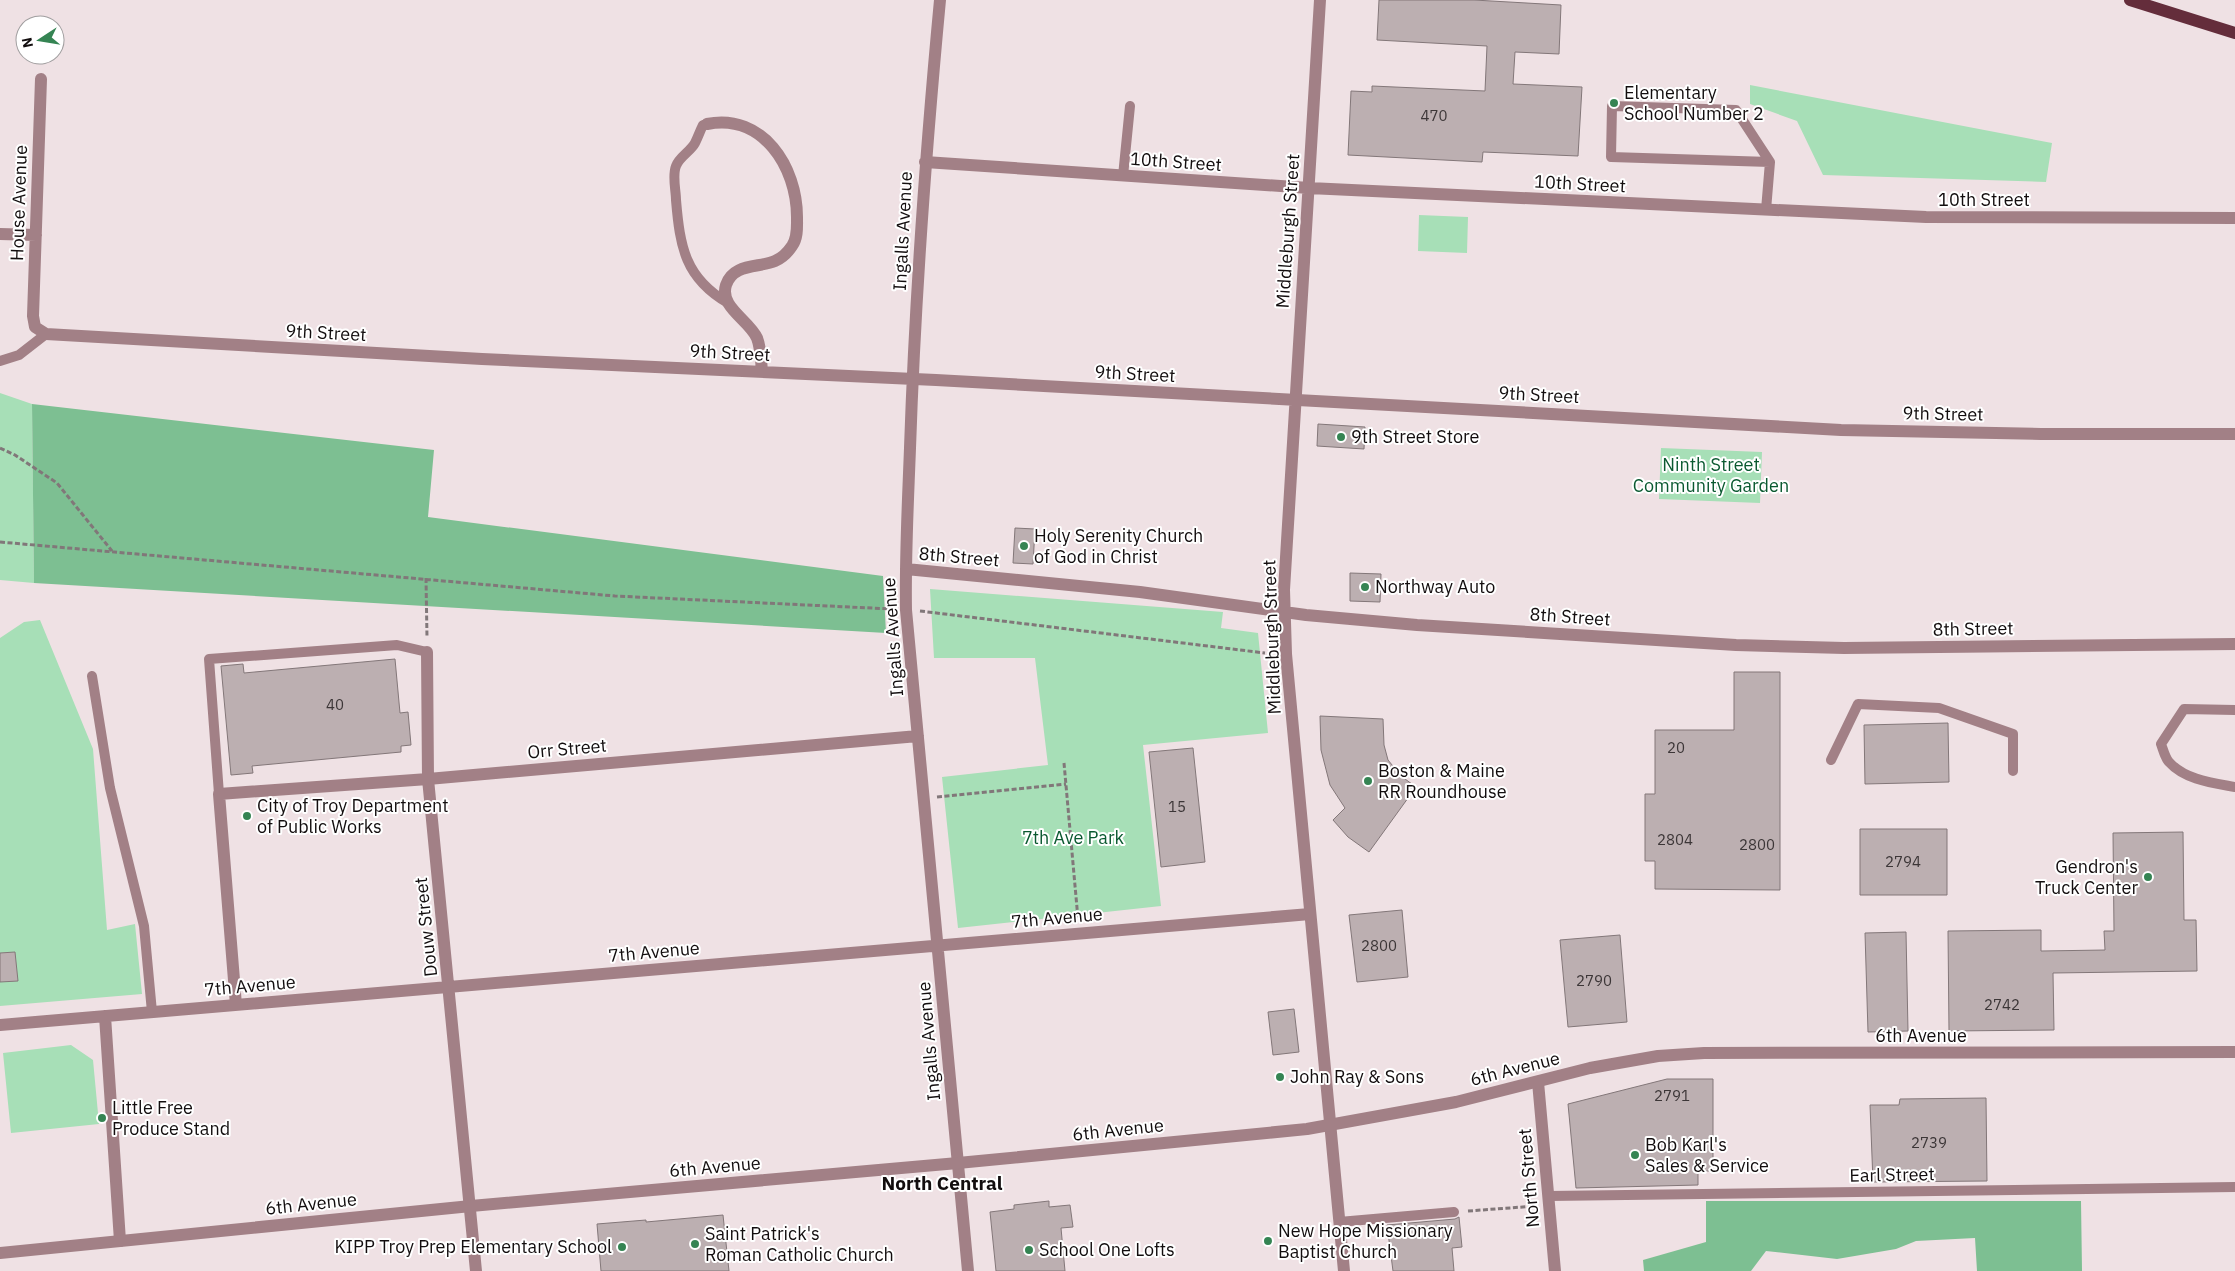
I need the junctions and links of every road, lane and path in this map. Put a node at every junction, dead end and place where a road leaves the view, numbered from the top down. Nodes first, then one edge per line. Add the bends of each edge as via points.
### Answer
1 (940, 0) edge
2 (1320, 0) edge
3 (2130, 0) edge
4 (2235, 33) edge
5 (41, 79) dead end
6 (1130, 106) dead end
7 (707, 124) joint
8 (925, 162) junction
9 (1770, 162) junction
10 (1124, 176) junction
11 (1309, 188) junction
12 (1766, 210) junction
13 (2235, 218) edge
14 (0, 234) edge
15 (36, 235) junction
16 (728, 303) junction
17 (41, 331) junction
18 (0, 361) edge
19 (762, 372) junction
20 (912, 379) junction
21 (1294, 401) junction
22 (2235, 434) edge
23 (0, 448) edge
24 (0, 542) edge
25 (113, 552) junction
26 (906, 569) junction
27 (426, 578) junction
28 (906, 610) junction
29 (1285, 612) junction
30 (2235, 644) edge
31 (427, 652) junction
32 (1265, 653) dead end
33 (92, 676) dead end
34 (2235, 710) edge
35 (918, 736) junction
36 (1832, 760) dead end
37 (1064, 763) dead end
38 (2013, 771) dead end
39 (428, 779) junction
40 (1066, 784) junction
41 (2235, 788) edge
42 (219, 794) junction
43 (924, 799) junction
44 (1310, 914) junction
45 (1080, 933) junction
46 (937, 946) junction
47 (450, 987) junction
48 (236, 1005) junction
49 (152, 1012) junction
50 (105, 1016) junction
51 (0, 1025) edge
52 (2235, 1052) edge
53 (1538, 1082) junction
54 (1330, 1125) junction
55 (958, 1163) junction
56 (2235, 1187) edge
57 (1549, 1201) junction
58 (471, 1206) junction
59 (1454, 1212) joint
60 (1339, 1222) junction
61 (120, 1241) junction
62 (0, 1253) edge
63 (476, 1271) edge
64 (968, 1271) edge
65 (1344, 1271) edge
66 (1555, 1271) edge

1 - 8 street, Ingalls Avenue
2 - 11 street, Middleburgh Street
3 - 4 main road
5 - 15 street, House Avenue
6 - 10 lane
7 - 16 lane via 702,125 695,144 676,165 679,230 684,255 692,270 710,293
7 - 16 street via 732,124 768,141 780,154 789,173 797,206 794,244 775,261 750,265 731,276 726,284
8 - 10 street, 10th Street
8 - 20 street, Ingalls Avenue
9 - 9 lane via 1611,157 1612,106 1736,110
9 - 12 lane
10 - 11 street, 10th Street
11 - 12 street, 10th Street
11 - 21 street, Middleburgh Street
12 - 13 street, 10th Street via 1926,217
14 - 15 street
15 - 17 street, House Avenue via 33,316
16 - 19 street via 758,341
17 - 18 lane via 19,355
17 - 19 street, 9th Street via 472,359
19 - 20 street, 9th Street
20 - 21 street, 9th Street
20 - 26 street, Ingalls Avenue
21 - 22 street, 9th Street via 1841,430
21 - 29 street, Middleburgh Street
23 - 25 path via 56,484
24 - 25 path
25 - 27 path
26 - 28 street, Ingalls Avenue
26 - 29 street, 8th Street via 1140,592
27 - 28 path via 615,596
27 - 31 path
28 - 32 path
28 - 35 street, Ingalls Avenue
29 - 30 street, 8th Street via 1417,625 1746,645 1844,648
29 - 44 street, Middleburgh Street
31 - 39 street, Douw Street
31 - 42 lane via 397,645 209,660
33 - 49 lane via 110,788 144,926
34 - 41 lane via 2184,709 2161,744 2168,762 2179,770 2198,780
35 - 39 street, Orr Street
35 - 43 street, Ingalls Avenue
36 - 38 lane via 1858,704 1939,708 2012,734
37 - 40 path
39 - 42 street, Orr Street
39 - 47 street, Douw Street
40 - 43 path
40 - 45 path
42 - 48 street
43 - 46 street, Ingalls Avenue
44 - 45 street, 7th Avenue
44 - 54 street, Middleburgh Street
45 - 46 street, 7th Avenue
46 - 47 street, 7th Avenue
46 - 55 street, Ingalls Avenue
47 - 48 street, 7th Avenue
47 - 58 street, Douw Street
48 - 49 street, 7th Avenue
49 - 50 street, 7th Avenue
50 - 51 street, 7th Avenue
50 - 61 street
52 - 53 street, 6th Avenue via 1704,1053 1658,1056 1590,1068
53 - 54 street, 6th Avenue via 1456,1102
53 - 57 street, North Street
54 - 55 street, 6th Avenue
54 - 60 street, Middleburgh Street
55 - 58 street, 6th Avenue
55 - 64 street, Ingalls Avenue
56 - 57 lane, Earl Street
57 - 59 path
57 - 66 street, North Street
58 - 61 street, 6th Avenue
58 - 63 street, Douw Street
59 - 60 lane
60 - 65 street, Middleburgh Street
61 - 62 street, 6th Avenue

